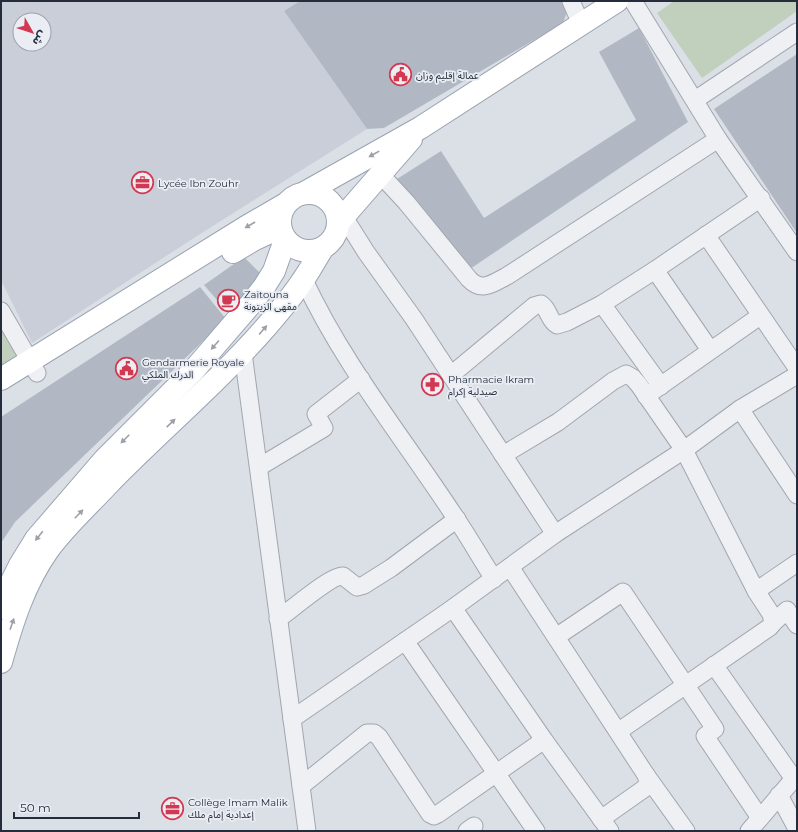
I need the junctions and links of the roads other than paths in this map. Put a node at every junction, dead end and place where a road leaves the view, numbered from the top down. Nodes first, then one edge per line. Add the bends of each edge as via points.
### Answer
1 (571, 1) edge
2 (617, 1) edge
3 (633, 1) edge
4 (581, 24) junction
5 (797, 32) edge
6 (695, 100) junction
7 (420, 128) junction
8 (718, 139) junction
9 (381, 175) junction
10 (306, 192) junction
11 (761, 198) junction
12 (284, 205) junction
13 (341, 220) junction
14 (282, 234) junction
15 (706, 235) junction
16 (322, 249) junction
17 (797, 252) edge
18 (655, 270) junction
19 (304, 280) junction
20 (602, 304) junction
21 (1, 311) edge
22 (760, 316) junction
23 (710, 350) junction
24 (243, 353) junction
25 (34, 368) junction
26 (797, 368) edge
27 (451, 375) junction
28 (797, 375) edge
29 (1, 379) edge
30 (361, 379) junction
31 (661, 386) junction
32 (1, 396) edge
33 (646, 396) junction
34 (740, 409) junction
35 (684, 450) junction
36 (503, 455) junction
37 (259, 467) junction
38 (797, 495) edge
39 (457, 519) junction
40 (554, 534) junction
41 (797, 563) edge
42 (510, 567) junction
43 (494, 579) junction
44 (756, 591) junction
45 (2, 604) edge
46 (453, 608) junction
47 (278, 619) junction
48 (773, 622) junction
49 (797, 624) edge
50 (556, 637) junction
51 (404, 641) junction
52 (1, 662) edge
53 (714, 665) junction
54 (686, 685) junction
55 (292, 719) junction
56 (619, 731) junction
57 (544, 740) junction
58 (496, 774) junction
59 (646, 775) junction
60 (795, 777) edge
61 (301, 786) junction
62 (779, 795) junction
63 (760, 818) junction
64 (606, 825) edge
65 (797, 829) edge
66 (307, 831) edge
67 (536, 831) edge
68 (686, 831) edge
69 (749, 831) edge

1 - 4 street
2 - 4 main road
3 - 6 street
4 - 7 main road
5 - 6 street
6 - 8 street
7 - 9 main road
7 -> 10 main road
8 - 9 street via 507,276 482,286 469,279
8 - 11 street
9 - 13 main road
10 - 12 main road via 290,199
10 - 13 main road via 325,197
11 - 15 street
11 - 17 street
12 - 14 main road via 280,216
12 -> 25 main road via 246,227
13 - 16 main road via 336,233
13 - 27 street via 414,319
14 - 16 main road via 293,247 302,251
14 - 25 main road via 254,239
14 -> 45 main road via 274,271 264,287 193,370 106,459 36,539 20,565
15 - 18 street
15 - 22 street
16 - 19 main road
18 - 20 street
18 - 23 street
24 -> 19 main road
19 - 30 street via 315,304
20 - 27 street via 557,325 545,306 534,306
20 - 31 street
21 - 25 street
22 - 23 street
22 - 26 street
23 - 31 street
24 - 37 street
52 -> 24 main road via 22,598 48,550 120,472
25 - 29 main road
25 - 32 main road
27 - 36 street
28 - 34 street
30 - 37 street via 316,414 324,428
30 - 39 street
31 - 33 street
33 - 35 street
33 - 36 street via 633,378 626,374 558,422
34 - 35 street
34 - 38 street
35 - 40 street
35 - 44 street
36 - 40 street
37 - 47 street
39 - 43 street
39 - 47 street via 364,585 357,587 343,576 336,577
40 - 42 street
41 - 44 street
42 - 43 street
42 - 50 street
43 - 46 street
44 - 48 street via 771,614
46 - 51 street
46 - 57 street
47 - 55 street
48 - 49 street via 787,610
48 - 53 street via 770,627
50 - 54 street via 623,592
50 - 56 street
51 - 55 street
51 - 58 street
53 - 54 street
53 - 60 street
54 - 56 street
54 - 63 street via 715,729 705,736
55 - 61 street
56 - 59 street
57 - 58 street
57 - 64 street
58 - 61 street via 434,816 430,814 374,733 367,734
58 - 67 street
59 - 64 street via 648,782 645,788
59 - 68 street
60 - 62 street
61 - 66 street
62 - 63 street
62 - 65 street
63 - 69 street

